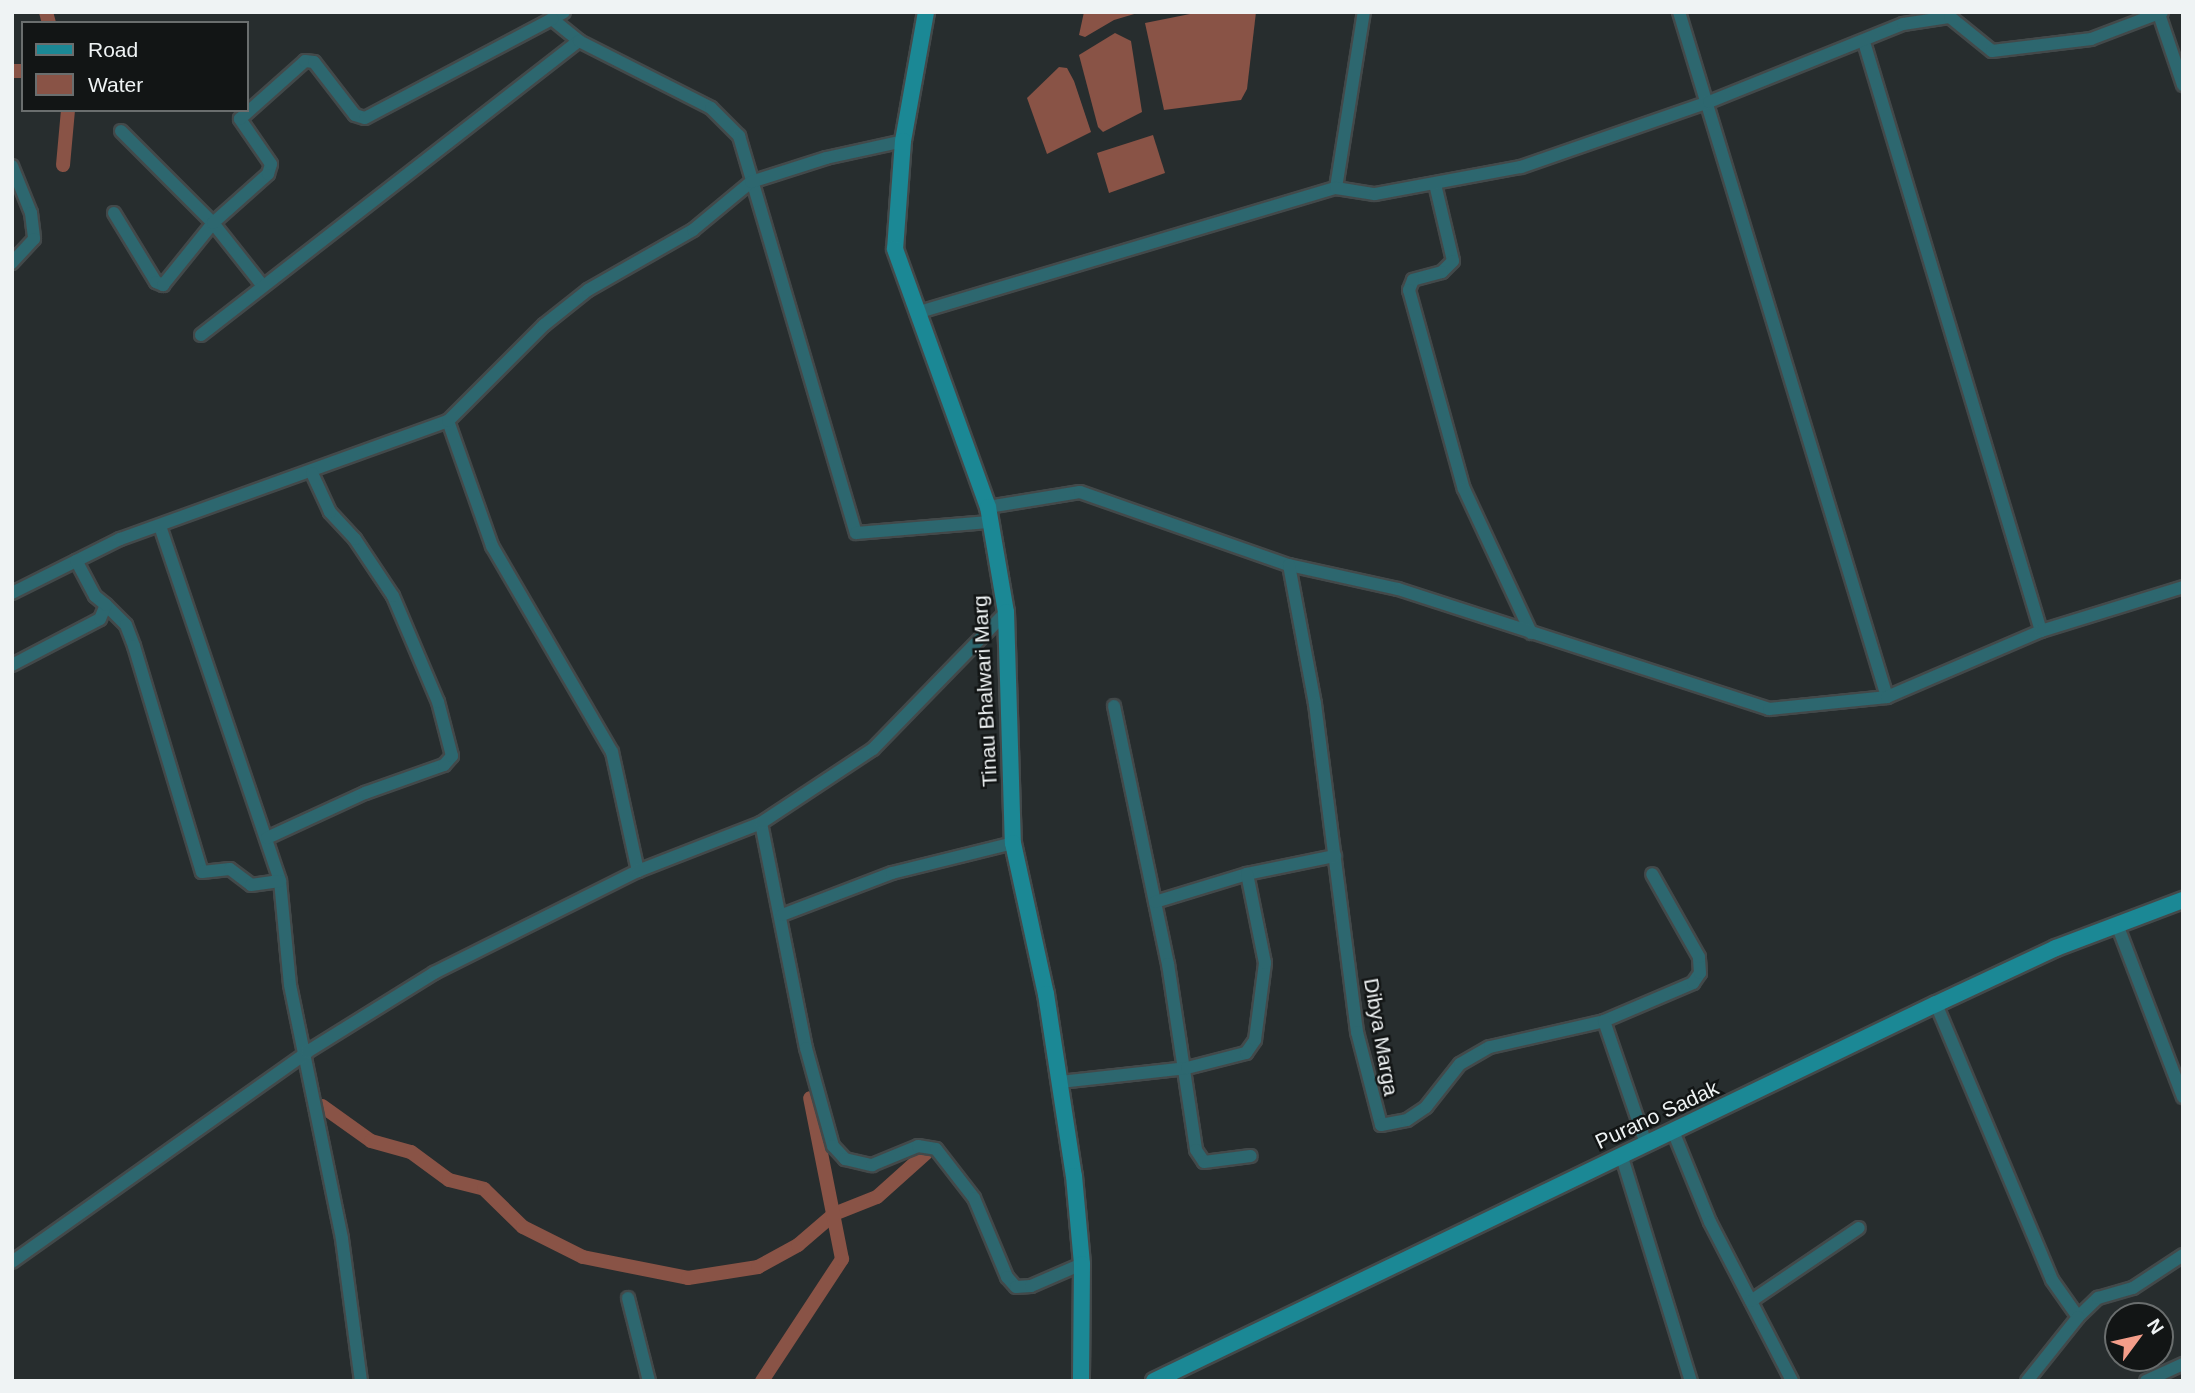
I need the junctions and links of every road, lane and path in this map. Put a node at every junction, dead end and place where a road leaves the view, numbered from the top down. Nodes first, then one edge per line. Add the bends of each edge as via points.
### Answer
1 (564, 12) edge
2 (926, 12) edge
3 (1364, 12) edge
4 (1679, 12) edge
5 (2160, 13) edge
6 (552, 19) junction
7 (579, 41) junction
8 (1864, 42) junction
9 (2183, 85) edge
10 (1709, 102) junction
11 (248, 112) edge
12 (248, 112) edge
13 (121, 131) dead end
14 (903, 141) junction
15 (12, 166) edge
16 (751, 182) junction
17 (1435, 184) junction
18 (1336, 188) junction
19 (114, 213) dead end
20 (214, 223) junction
21 (12, 263) edge
22 (263, 286) junction
23 (916, 313) junction
24 (201, 335) dead end
25 (447, 421) junction
26 (312, 473) junction
27 (989, 515) junction
28 (160, 526) junction
29 (76, 561) junction
30 (1289, 565) junction
31 (2183, 587) edge
32 (15, 591) edge
33 (106, 605) junction
34 (1006, 612) junction
35 (2041, 631) junction
36 (1531, 633) junction
37 (12, 666) edge
38 (1887, 697) junction
39 (1114, 706) dead end
40 (761, 823) junction
41 (267, 838) junction
42 (1013, 843) junction
43 (1335, 856) junction
44 (638, 871) junction
45 (1247, 874) junction
46 (1652, 874) dead end
47 (280, 881) junction
48 (2183, 900) edge
49 (1155, 902) junction
50 (782, 915) junction
51 (2118, 927) junction
52 (1936, 1004) junction
53 (1604, 1021) junction
54 (307, 1052) junction
55 (1187, 1068) junction
56 (1060, 1082) junction
57 (2183, 1097) edge
58 (1673, 1131) junction
59 (1646, 1144) junction
60 (1621, 1154) junction
61 (1251, 1156) dead end
62 (1858, 1228) dead end
63 (2183, 1255) edge
64 (12, 1262) edge
65 (1082, 1264) junction
66 (628, 1298) dead end
67 (1751, 1301) junction
68 (2078, 1317) junction
69 (2183, 1364) edge
70 (361, 1381) edge
71 (649, 1381) edge
72 (1082, 1381) edge
73 (1154, 1381) edge
74 (1691, 1381) edge
75 (1792, 1381) edge
76 (2027, 1381) edge
77 (2146, 1381) edge

1 - 6 street
2 - 14 street, Tinau Bhalwari Marg
3 - 18 street
4 - 10 street
5 - 8 street via 2091,38 1992,51 1950,17 1903,24
5 - 9 street
6 - 7 street
6 - 11 street via 365,118 355,115 314,62 304,61
7 - 16 street via 710,108 732,125
7 - 22 street
8 - 10 street
8 - 35 street
10 - 17 street via 1521,167
10 - 38 street
12 - 20 street via 240,119 271,169
13 - 20 street
14 - 16 street via 826,158
14 - 23 street, Tinau Bhalwari Marg via 895,249
15 - 21 street via 31,213 34,239
16 - 25 street via 693,230 579,297 544,325
16 - 27 street via 856,533
17 - 18 street via 1375,194
17 - 36 street via 1453,261 1443,272 1413,280 1409,290 1464,489
18 - 23 street
19 - 20 street via 160,285 168,283
20 - 22 street
22 - 24 street
23 - 27 street, Tinau Bhalwari Marg
25 - 26 street
25 - 44 street via 492,546 612,752
26 - 28 street
26 - 41 street via 330,512 355,539 393,596 438,702 453,756 444,765 365,793
27 - 30 street via 1080,492
27 - 34 street, Tinau Bhalwari Marg
28 - 29 street
28 - 41 street
29 - 32 street
29 - 33 street via 95,596
30 - 36 street via 1398,589
30 - 43 street, Dibya Marga via 1315,704
31 - 35 street
33 - 37 street via 96,624
33 - 47 street via 126,625 130,636 202,872 230,869 251,885
34 - 40 street via 873,749
34 - 42 street, Tinau Bhalwari Marg
35 - 38 street
36 - 38 street via 1769,709
39 - 49 street
40 - 44 street
40 - 50 street
41 - 47 street
42 - 50 street via 892,873
42 - 56 street, Tinau Bhalwari Marg
43 - 45 street
43 - 53 street, Dibya Marga via 1357,1032 1381,1125 1407,1120 1426,1107 1460,1064 1490,1047
44 - 54 street via 434,973
45 - 49 street
45 - 55 street via 1265,963 1255,1040 1239,1058
46 - 53 street, Dibya Marga via 1699,957 1700,973 1681,990
47 - 54 street via 290,985
48 - 51 street, Purano Sadak
49 - 55 street
50 - 65 street via 806,1048 830,1140 838,1154 872,1165 918,1146 936,1149 974,1198 1007,1277 1016,1287
51 - 52 street, Purano Sadak via 2056,948
51 - 57 street
52 - 58 street, Purano Sadak
52 - 68 street via 2052,1280
53 - 59 street
54 - 64 street
54 - 70 street via 353,1306
55 - 56 street
55 - 61 street via 1196,1150 1204,1162
56 - 65 street, Tinau Bhalwari Marg
58 - 59 street, Purano Sadak
58 - 67 street via 1710,1222
59 - 60 street, Purano Sadak
60 - 73 street, Purano Sadak
60 - 74 street
62 - 67 street
63 - 68 street via 2133,1288 2098,1298
65 - 72 street, Tinau Bhalwari Marg
66 - 71 street
67 - 75 street
68 - 76 street
69 - 77 street

